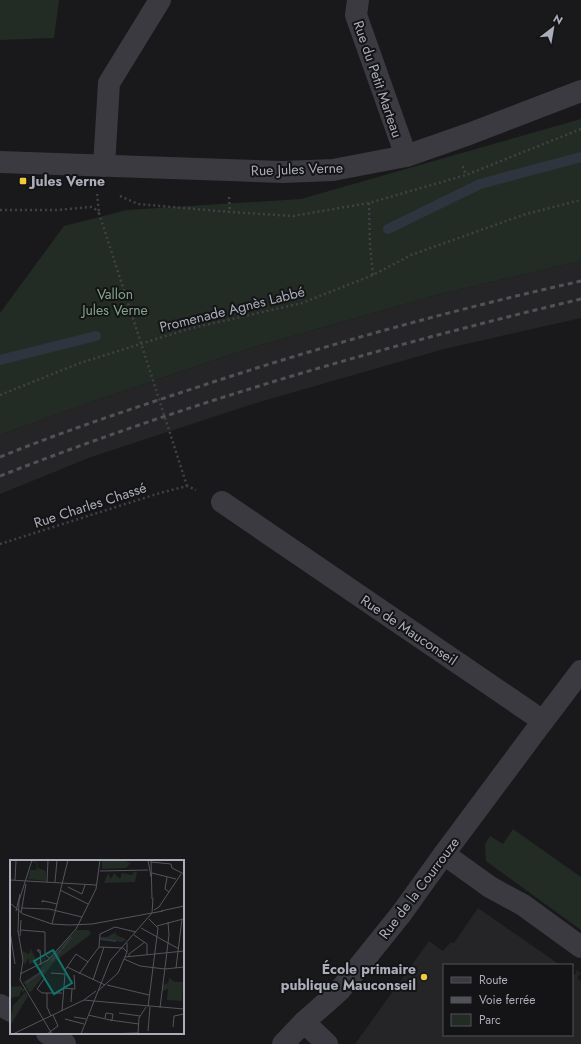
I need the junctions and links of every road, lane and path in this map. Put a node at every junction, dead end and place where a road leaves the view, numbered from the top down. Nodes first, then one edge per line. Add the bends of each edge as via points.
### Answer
1 (160, 0) edge
2 (358, 0) edge
3 (581, 91) edge
4 (581, 129) edge
5 (406, 156) junction
6 (0, 162) edge
7 (104, 166) junction
8 (463, 167) dead end
9 (466, 175) junction
10 (92, 193) dead end
11 (113, 195) dead end
12 (581, 200) edge
13 (369, 204) junction
14 (0, 210) edge
15 (99, 213) junction
16 (373, 275) junction
17 (0, 395) edge
18 (222, 502) dead end
19 (0, 544) edge
20 (581, 671) edge
21 (543, 721) junction
22 (444, 854) junction
23 (581, 947) edge
24 (0, 1005) edge
25 (10, 1010) edge
26 (304, 1022) junction
27 (49, 1034) edge
28 (65, 1044) edge
29 (283, 1044) edge
30 (327, 1044) edge

1 - 7 street via 109,83
2 - 5 street, Rue du Petit Marteau via 356,15
3 - 5 street, Rue Jules Verne
4 - 9 path
5 - 7 street, Rue Jules Verne via 333,170 283,172
6 - 7 street, Rue Jules Verne
8 - 9 path
9 - 13 path
10 - 15 path via 98,194
11 - 13 path via 138,204 293,216
12 - 16 path, Promenade Agnès Labbé via 526,214 410,255
13 - 16 path
14 - 15 path via 91,207
15 - 19 path, Rue Charles Chassé, bridge via 187,486
16 - 17 path, Promenade Agnès Labbé via 302,303 188,329 87,360
18 - 21 street, Rue de Mauconseil
20 - 21 street
21 - 22 street, Rue de la Courrouze
22 - 23 street via 490,887 523,905
22 - 26 street, Rue de la Courrouze via 401,914 340,990
24 - 25 street
26 - 29 street, Rue de la Courrouze
26 - 30 street
27 - 28 street

